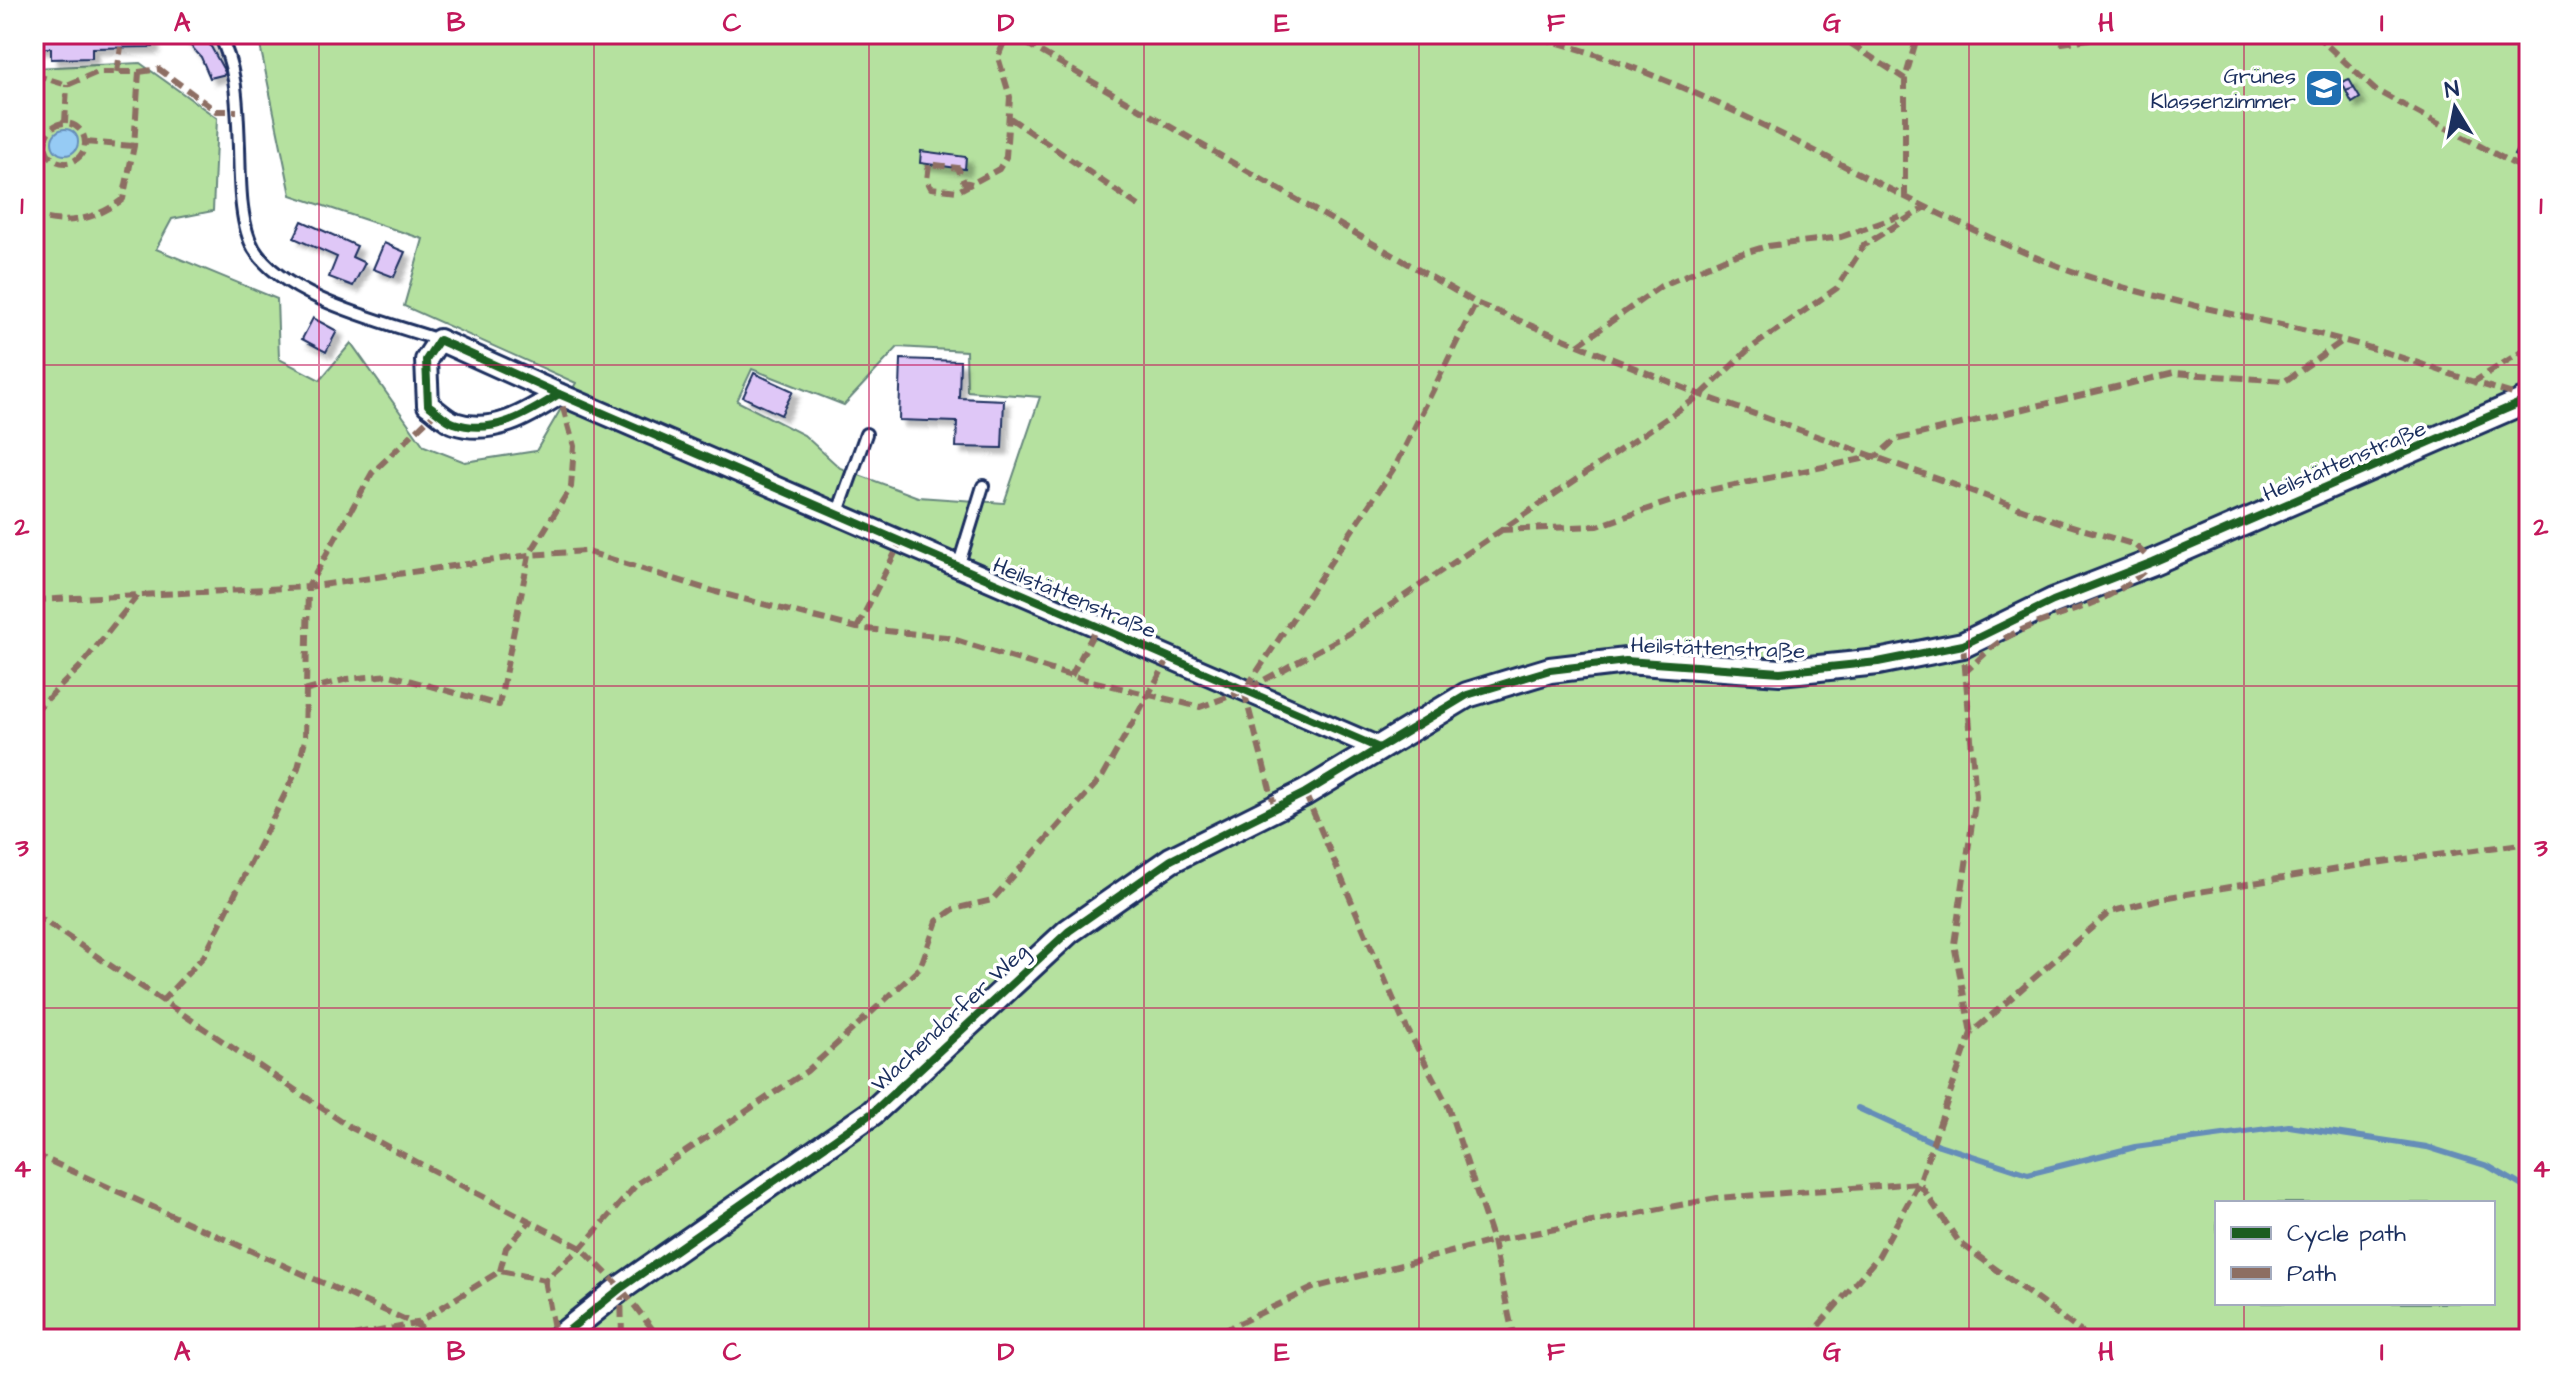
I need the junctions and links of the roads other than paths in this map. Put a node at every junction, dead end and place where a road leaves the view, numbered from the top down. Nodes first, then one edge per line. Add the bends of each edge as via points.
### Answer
1 (219, 34) edge
2 (439, 340) junction
3 (559, 394) junction
4 (2529, 399) edge
5 (866, 434) dead end
6 (983, 486) dead end
7 (838, 512) junction
8 (958, 567) junction
9 (1379, 748) junction
10 (558, 1339) edge

1 - 2 lane via 236,76 240,198 254,249 283,279 345,308
2 - 3 street, Heilstättenstraße
2 - 3 street via 426,360 428,405 452,423 486,428 524,416
3 - 7 street, Heilstättenstraße
4 - 9 street, Heilstättenstraße via 2053,601 1963,645 1878,662 1780,672 1626,661 1550,670 1467,695
5 - 7 lane
6 - 8 lane
7 - 8 street, Heilstättenstraße
8 - 9 street, Heilstättenstraße
9 - 10 street, Wachendorfer Weg via 1305,793 1171,860 1069,931 872,1113 621,1288

